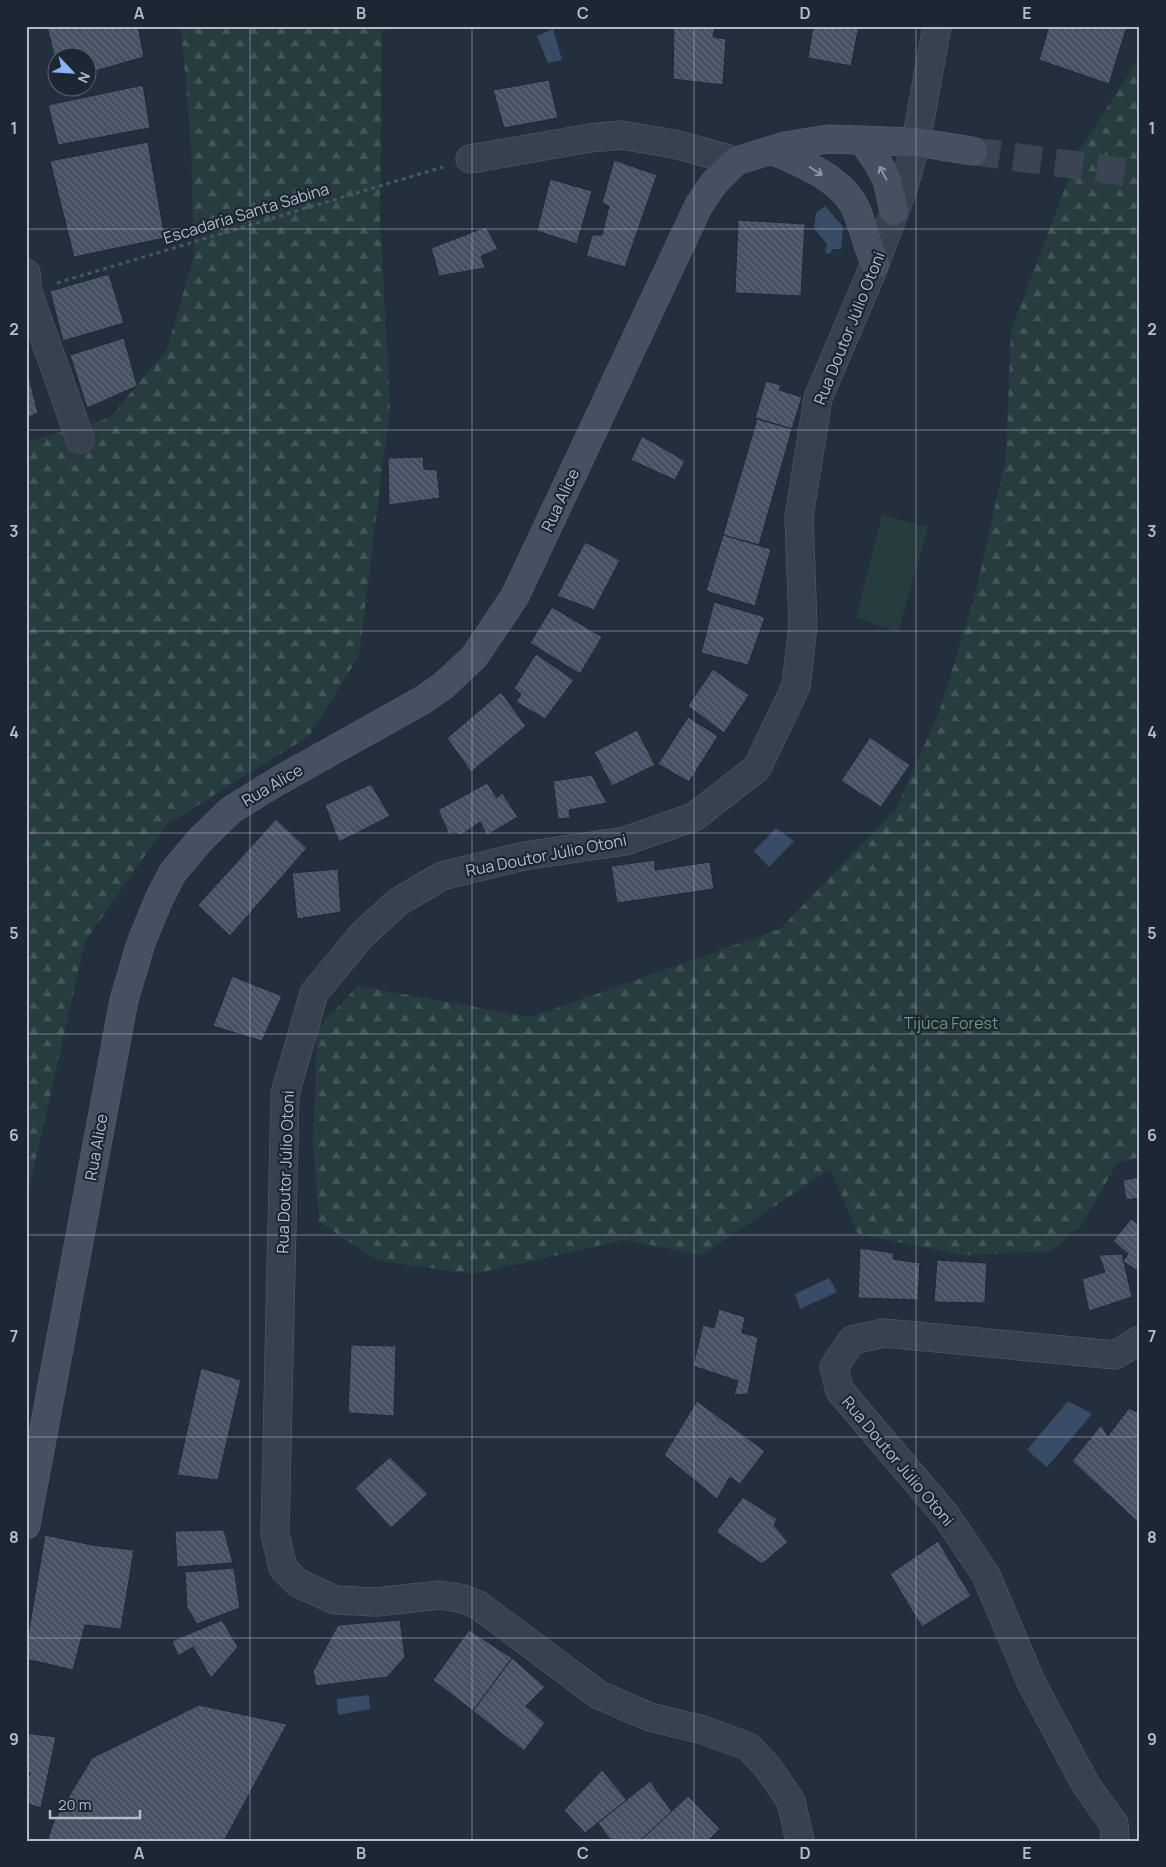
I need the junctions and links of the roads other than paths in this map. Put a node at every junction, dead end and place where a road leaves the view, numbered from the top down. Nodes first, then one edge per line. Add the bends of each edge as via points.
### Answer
1 (937, 26) edge
2 (862, 140) junction
3 (916, 142) junction
4 (772, 150) junction
5 (972, 151) tunnel mouth
6 (470, 159) road end
7 (736, 161) junction
8 (894, 211) junction
9 (875, 264) junction
10 (27, 286) edge
11 (80, 439) dead end
12 (1140, 1340) edge
13 (26, 1525) edge
14 (800, 1841) edge
15 (1116, 1841) edge

1 - 3 street, Rua Doutor Júlio Otoni
2 - 3 street
2 - 4 street via 828,139
8 -> 2 street via 887,180
3 - 5 street
3 - 8 street, Rua Doutor Júlio Otoni
4 - 7 street
4 -> 9 street via 816,169 842,190 855,208
6 - 7 street via 621,135 674,144
7 - 13 street, Rua Alice via 714,183 699,205 516,596 474,657 443,686 421,701 231,810 173,872 141,943 124,1000
8 - 9 street, Rua Doutor Júlio Otoni
9 - 14 street, Rua Doutor Júlio Otoni via 818,398 799,517 802,626 796,686 757,768 694,817 625,841 524,856 442,876 398,902 362,936 314,994 285,1094 275,1534 283,1568 298,1583 335,1600 376,1602 440,1595 464,1599 478,1605 599,1695 650,1717 703,1730 749,1747 769,1769 791,1802
10 - 11 street
12 - 15 street, Rua Doutor Júlio Otoni via 1115,1354 884,1333 852,1340 834,1367 840,1391 947,1517 986,1575 1032,1684 1086,1785 1114,1824

